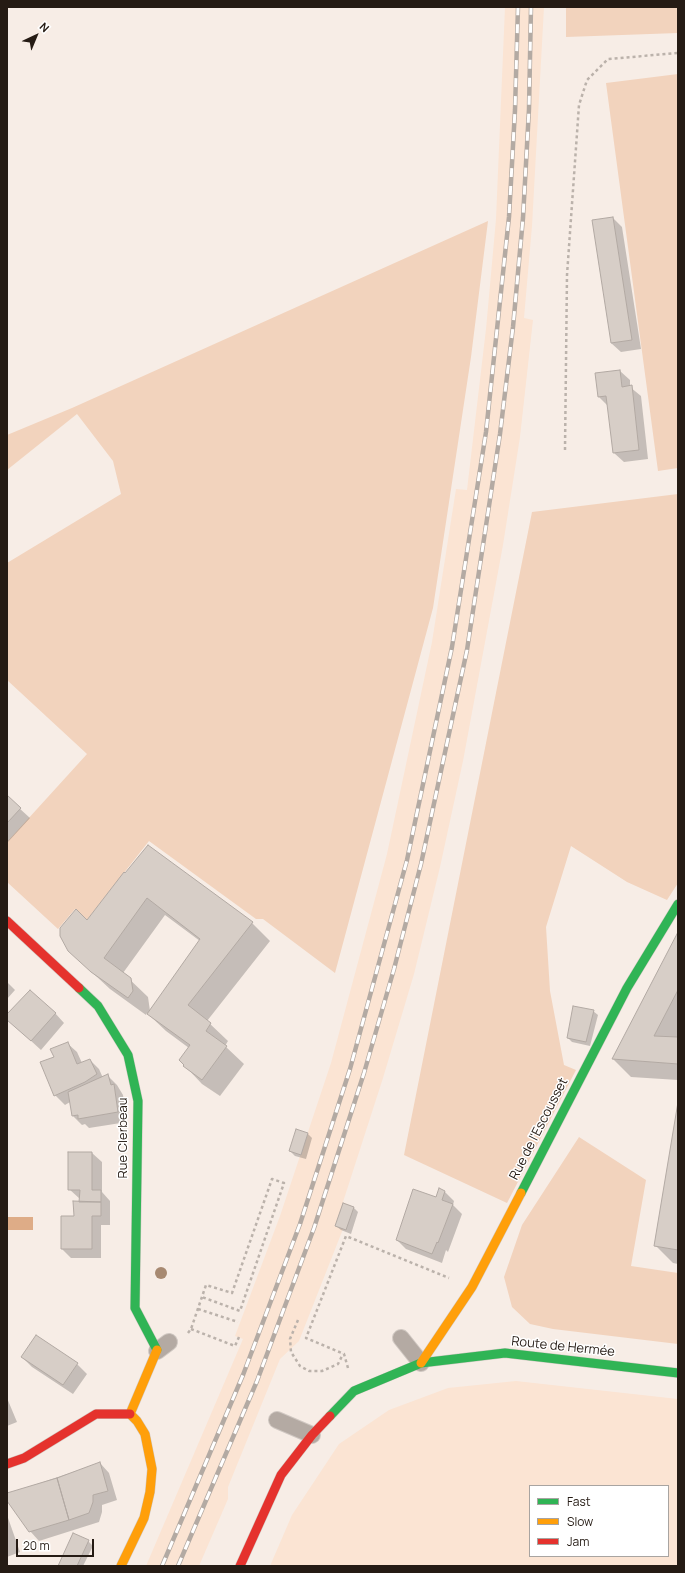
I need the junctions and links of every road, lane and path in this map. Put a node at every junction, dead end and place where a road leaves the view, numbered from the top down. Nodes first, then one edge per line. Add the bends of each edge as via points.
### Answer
1 (678, 53) edge
2 (565, 450) dead end
3 (678, 904) edge
4 (7, 921) edge
5 (472, 1287) junction
6 (202, 1297) junction
7 (298, 1320) dead end
8 (238, 1322) dead end
9 (191, 1329) dead end
10 (238, 1337) dead end
11 (401, 1338) dead end
12 (336, 1350) dead end
13 (344, 1354) dead end
14 (421, 1363) junction
15 (678, 1373) edge
16 (130, 1414) junction
17 (277, 1420) dead end
18 (312, 1435) junction
19 (7, 1464) edge
20 (121, 1566) edge
21 (240, 1566) edge

1 - 2 path via 608,59 587,80 579,105 567,275
3 - 5 street, Rue de l'Escousset via 627,988
4 - 16 street, Rue Clerbeau via 98,1006 128,1055 138,1101 134,1285 136,1308 163,1347
5 - 12 path via 346,1236 306,1338
5 - 14 street, Rue de l'Escousset
6 - 6 path via 206,1285 232,1293 272,1179 284,1183 240,1310
6 - 8 path via 198,1309
7 - 13 path via 290,1339 291,1352 300,1366 309,1371 322,1371 338,1364
9 - 10 path via 235,1346
11 - 14 lane
14 - 15 street, Route de Hermée via 505,1353
14 - 18 street, Route de Hermée via 354,1391
16 - 19 street via 96,1414 24,1458
16 - 20 street via 145,1434 152,1469 144,1518
17 - 18 lane
18 - 21 street via 281,1475

